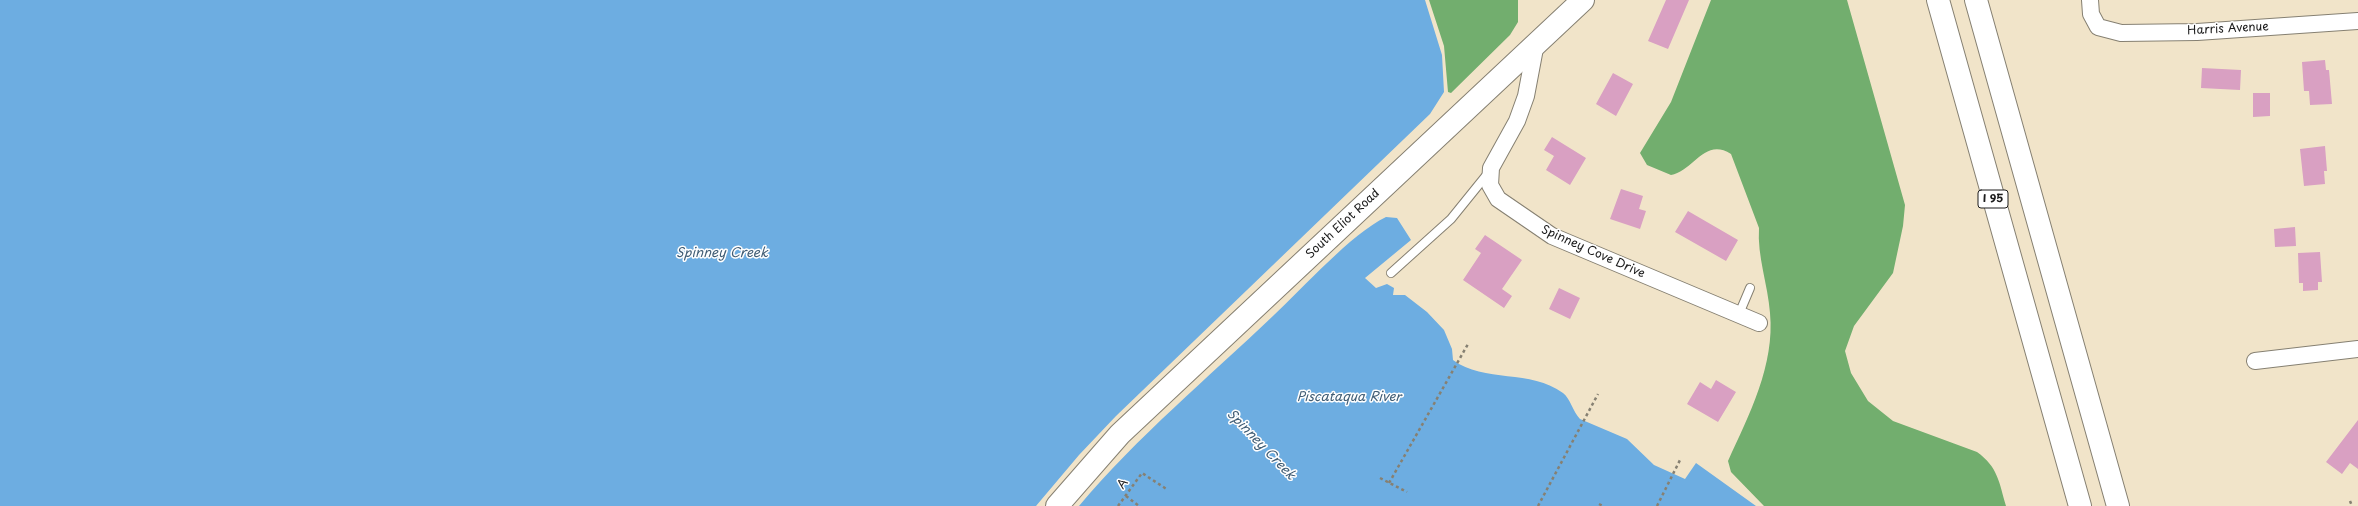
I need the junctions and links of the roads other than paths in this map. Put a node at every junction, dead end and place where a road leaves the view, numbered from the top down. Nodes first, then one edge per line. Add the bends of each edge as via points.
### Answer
1 (1583, 0) edge
2 (1938, 0) edge
3 (1976, 0) edge
4 (2090, 0) edge
5 (2358, 21) edge
6 (1536, 43) junction
7 (1491, 168) junction
8 (1391, 273) dead end
9 (1750, 288) dead end
10 (1739, 314) junction
11 (1759, 323) dead end
12 (2358, 349) edge
13 (2255, 361) dead end
14 (1057, 506) edge
15 (2080, 506) edge
16 (2118, 506) edge

1 - 6 main road, South Eliot Road
2 - 15 main road, I 95
3 - 16 main road
4 - 5 street, Harris Avenue via 2091,14 2098,27 2121,33 2197,32
6 - 7 street, Spinney Cove Drive via 1533,68 1519,115
6 - 14 main road, South Eliot Road via 1104,450
7 - 8 lane via 1451,219
7 - 10 street, Spinney Cove Drive via 1490,185 1498,199 1552,236
9 - 10 lane
10 - 11 street, Spinney Cove Drive
12 - 13 street

